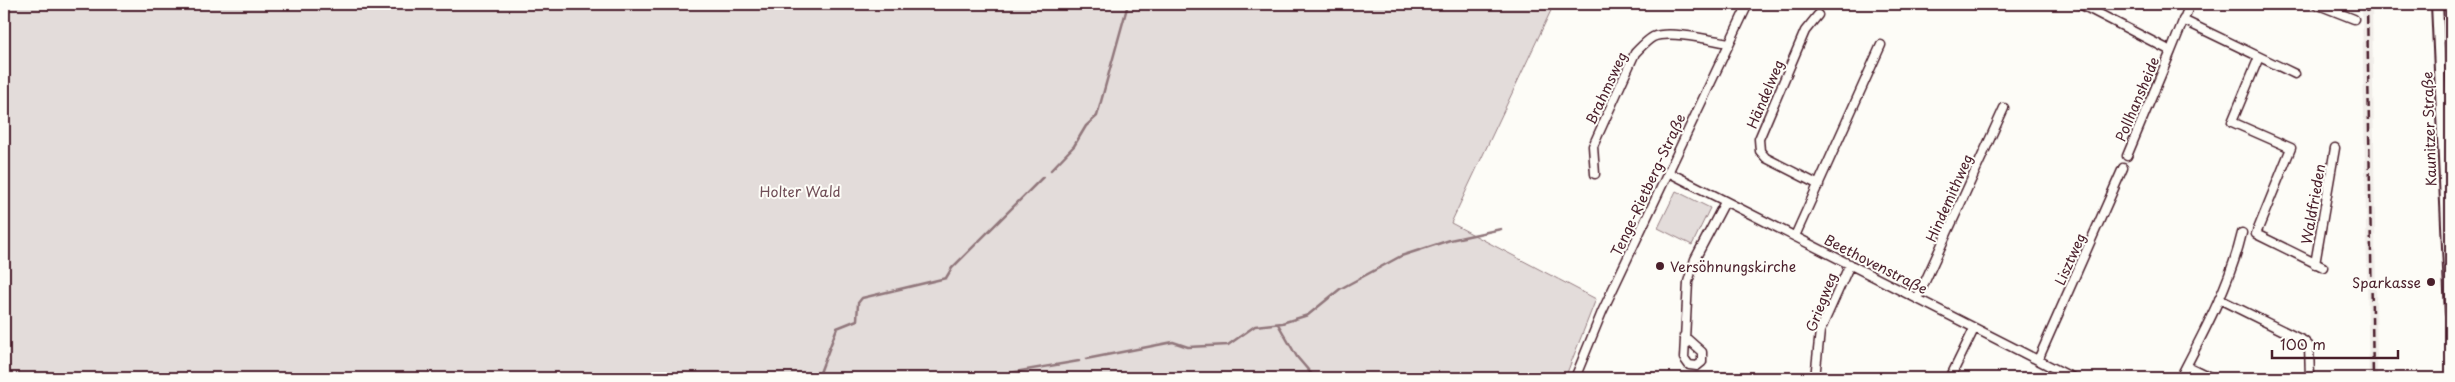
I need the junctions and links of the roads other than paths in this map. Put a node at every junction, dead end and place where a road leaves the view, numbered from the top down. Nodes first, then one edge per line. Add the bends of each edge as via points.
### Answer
1 (1748, 4) edge
2 (2080, 4) edge
3 (2190, 4) edge
4 (2316, 4) edge
5 (2437, 4) edge
6 (1818, 15) dead end
7 (2354, 19) dead end
8 (2183, 20) junction
9 (1729, 43) junction
10 (1881, 46) dead end
11 (2171, 51) junction
12 (2259, 57) junction
13 (2296, 74) dead end
14 (2004, 108) dead end
15 (2335, 148) dead end
16 (2126, 156) dead end
17 (2123, 168) dead end
18 (1668, 172) junction
19 (1595, 174) dead end
20 (1819, 185) junction
21 (1725, 202) junction
22 (2242, 234) dead end
23 (1795, 236) junction
24 (1850, 264) junction
25 (2315, 264) junction
26 (2323, 267) dead end
27 (2450, 274) edge
28 (1917, 299) junction
29 (2219, 299) junction
30 (2451, 313) edge
31 (1974, 329) junction
32 (1684, 336) dead end
33 (2038, 360) junction
34 (2187, 366) junction
35 (1575, 378) edge
36 (1815, 378) edge
37 (1950, 378) edge
38 (2073, 378) edge
39 (2180, 378) edge
40 (2212, 378) edge
41 (2310, 378) edge

1 - 9 street, Tenge-Rietberg-Straße
2 - 11 street, Pollhansheide
3 - 8 street, Pollhansheide
4 - 7 street
5 - 27 street, Kaunitzer Straße
6 - 20 street, Händelweg via 1804,31 1759,140 1760,151 1766,158
8 - 11 street, Pollhansheide
8 - 12 street
9 - 18 street, Tenge-Rietberg-Straße
9 - 19 street, Brahmsweg via 1694,36 1656,36 1645,42 1635,53 1593,146
10 - 20 street
11 - 16 street, Pollhansheide
12 - 13 street
12 - 25 street, Waldfrieden via 2232,122 2291,148 2256,234
14 - 28 street, Hindemithweg
15 - 25 street, Waldfrieden
17 - 33 street, Lisztweg
18 - 21 street, Beethovenstraße
18 - 35 street, Tenge-Rietberg-Straße via 1602,312
20 - 23 street
21 - 23 street, Beethovenstraße
21 - 32 street via 1695,259 1688,282
22 - 29 street via 2237,257
23 - 24 street, Beethovenstraße
24 - 28 street, Beethovenstraße
24 - 36 street, Griegweg via 1820,332
25 - 26 street, Waldfrieden
27 - 30 street, Kaunitzer Straße
28 - 31 street, Beethovenstraße
29 - 34 street
29 - 41 street via 2304,341 2309,346
31 - 33 street, Beethovenstraße
31 - 37 street
33 - 38 street, Beethovenstraße
34 - 39 street
34 - 40 street

